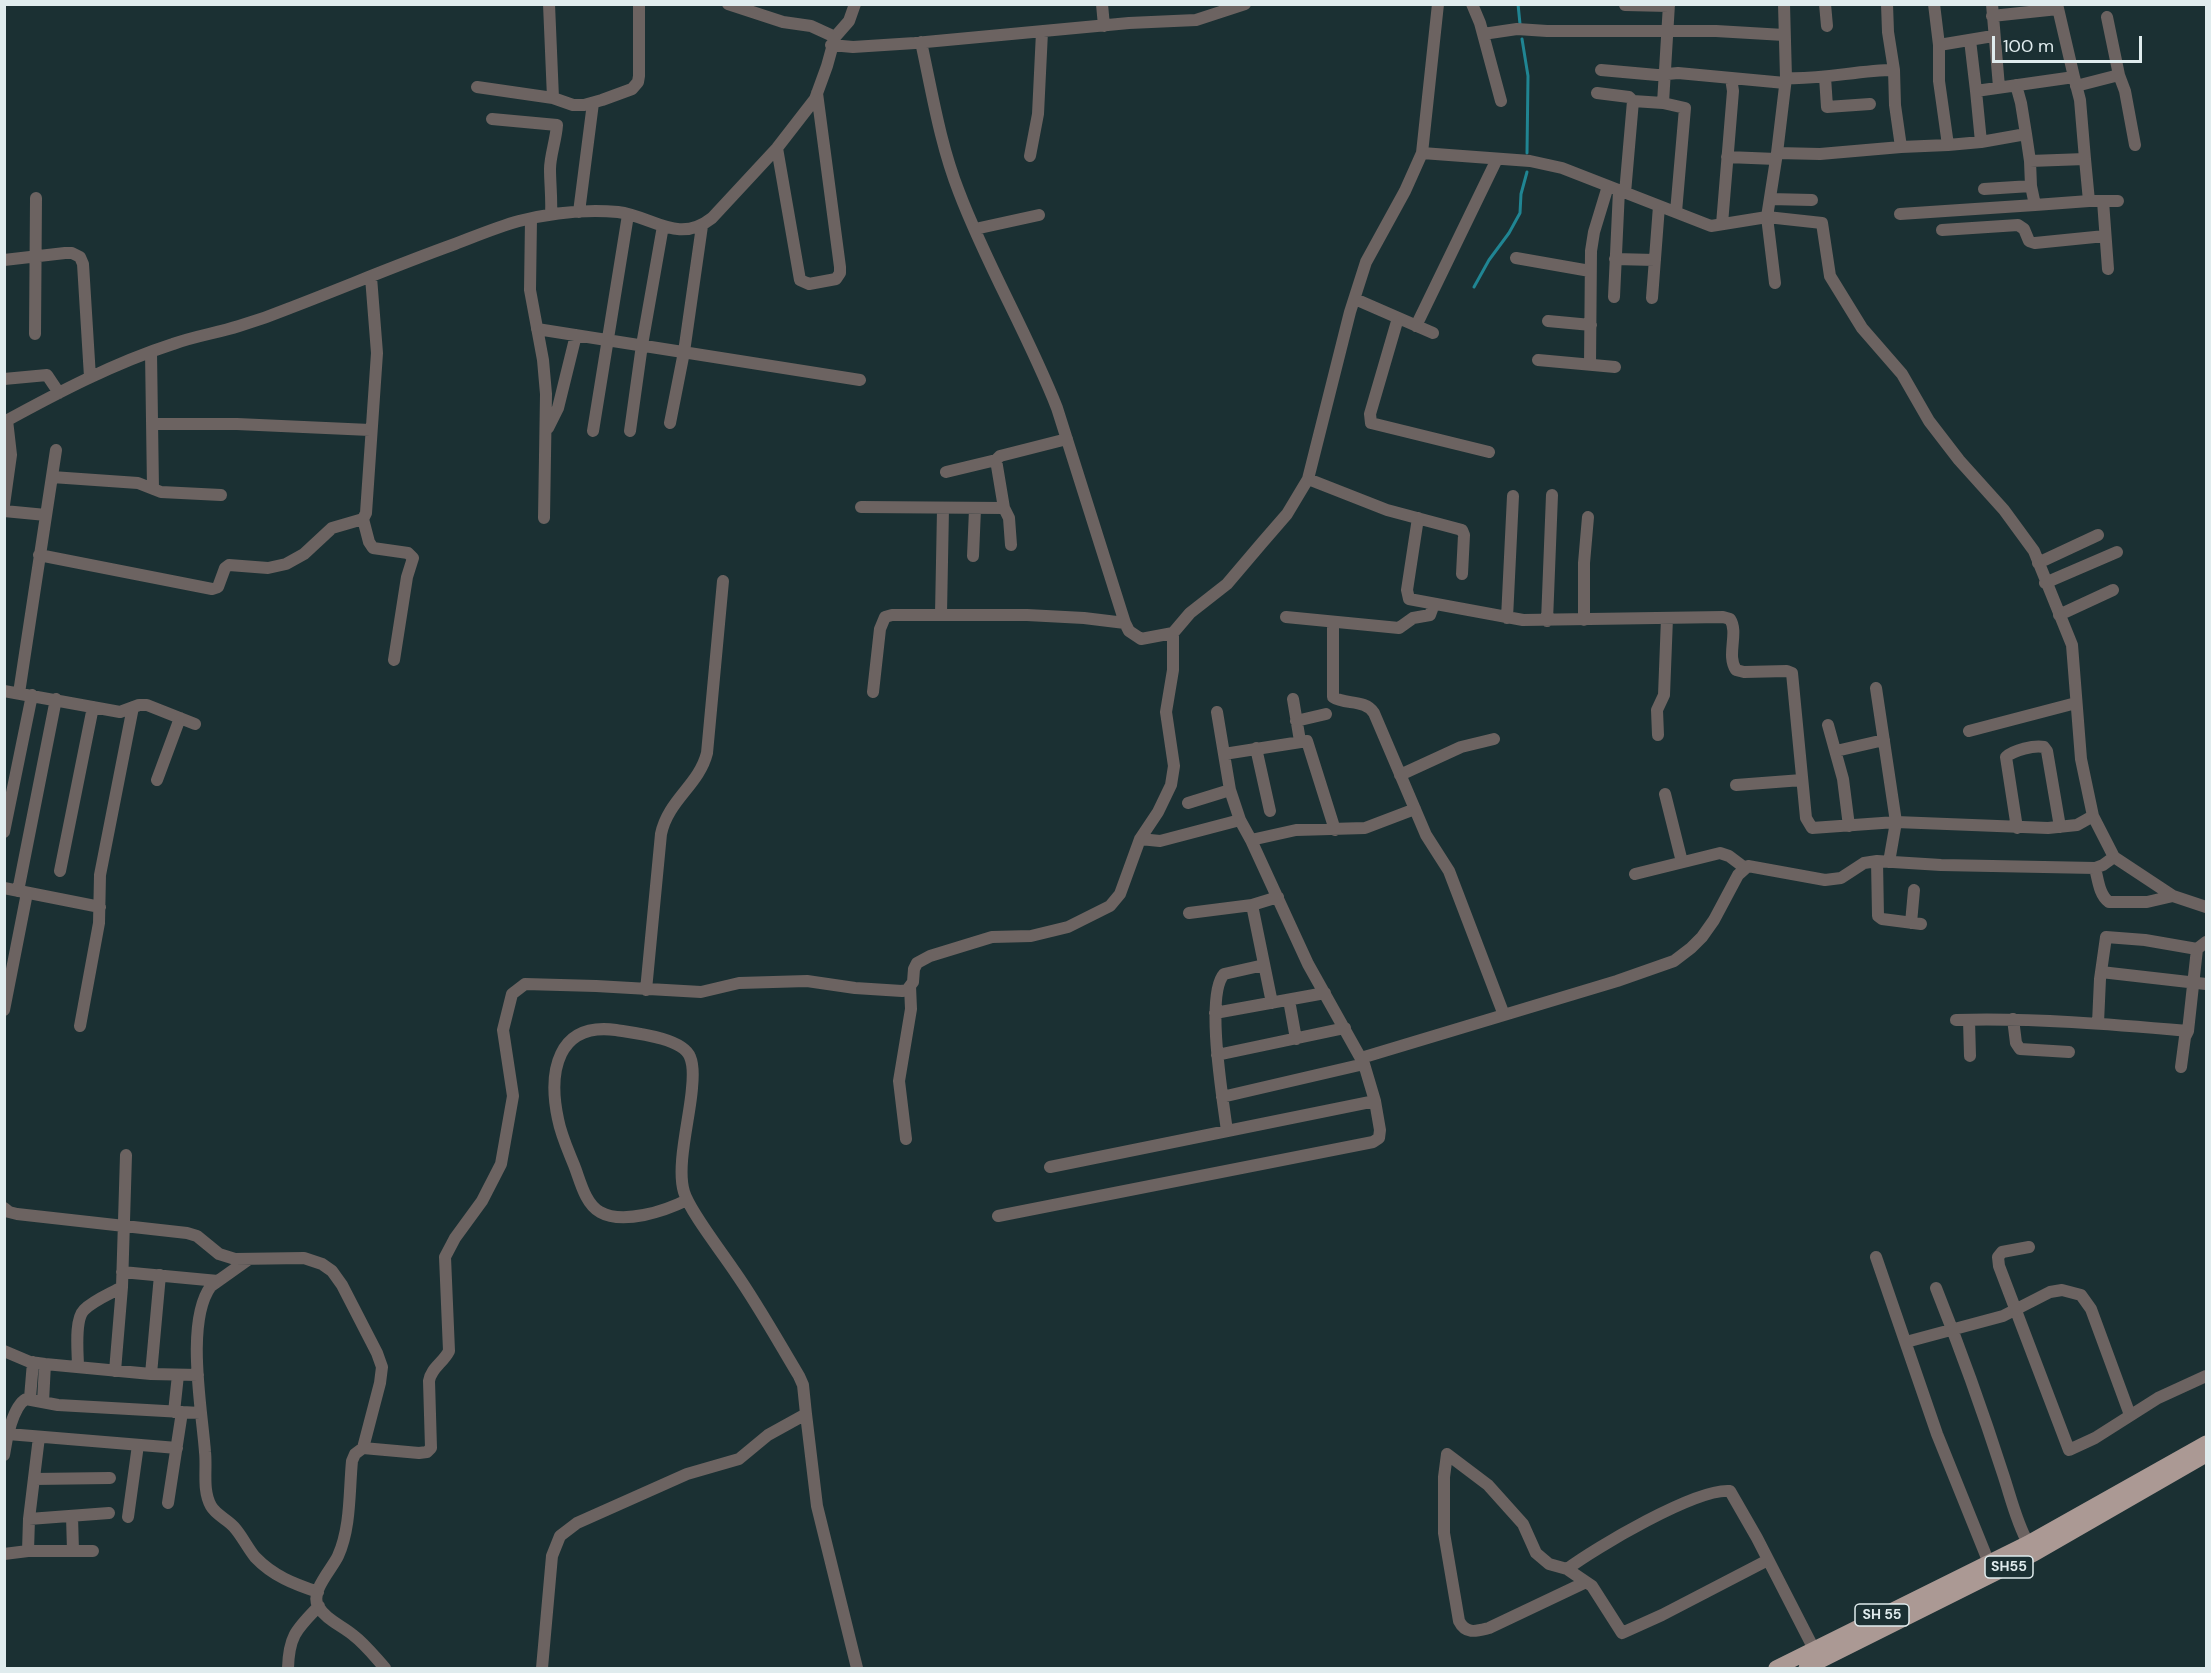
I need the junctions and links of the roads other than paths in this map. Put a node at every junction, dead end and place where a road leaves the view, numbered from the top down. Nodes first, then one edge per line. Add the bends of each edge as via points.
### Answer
1 (549, 4) edge
2 (639, 4) edge
3 (728, 4) edge
4 (855, 4) edge
5 (1102, 4) edge
6 (1245, 4) edge
7 (1438, 4) edge
8 (1472, 4) edge
9 (1784, 4) edge
10 (1826, 4) edge
11 (1887, 4) edge
12 (1934, 4) edge
13 (1625, 5) edge
14 (1669, 5) edge
15 (2057, 7) edge
16 (1211, 10) edge
17 (1992, 10) edge
18 (2107, 17) dead end
19 (1104, 26) junction
20 (1827, 26) dead end
21 (1668, 31) junction
22 (1042, 32) junction
23 (1483, 33) junction
24 (1784, 35) junction
25 (1994, 36) junction
26 (1970, 40) junction
27 (833, 41) junction
28 (921, 42) junction
29 (1939, 45) junction
30 (1601, 70) dead end
31 (1894, 70) junction
32 (1665, 75) junction
33 (2119, 75) junction
34 (1825, 77) junction
35 (1731, 78) junction
36 (1785, 80) junction
37 (2075, 81) junction
38 (2016, 86) junction
39 (477, 87) dead end
40 (1999, 87) junction
41 (1976, 91) junction
42 (817, 93) junction
43 (1597, 93) dead end
44 (553, 98) junction
45 (1501, 101) dead end
46 (1633, 101) junction
47 (593, 103) junction
48 (1663, 103) junction
49 (1870, 104) dead end
50 (492, 119) dead end
51 (2026, 134) junction
52 (1981, 142) junction
53 (1948, 144) junction
54 (2135, 145) dead end
55 (1901, 147) junction
56 (777, 148) junction
57 (1422, 153) junction
58 (1030, 156) dead end
59 (1777, 156) junction
60 (1727, 157) junction
61 (1497, 159) junction
62 (2085, 159) junction
63 (2030, 161) junction
64 (2031, 186) junction
65 (1984, 189) dead end
66 (1617, 190) junction
67 (36, 198) dead end
68 (1770, 198) junction
69 (1812, 200) dead end
70 (2089, 201) junction
71 (2103, 201) junction
72 (2118, 201) dead end
73 (2035, 205) junction
74 (1659, 206) junction
75 (579, 212) junction
76 (1676, 212) junction
77 (551, 214) junction
78 (1900, 214) dead end
79 (628, 215) junction
80 (1039, 215) dead end
81 (1767, 217) junction
82 (531, 219) junction
83 (1722, 224) junction
84 (663, 226) junction
85 (702, 226) junction
86 (975, 229) junction
87 (1942, 230) dead end
88 (2105, 236) junction
89 (34, 257) junction
90 (1516, 258) dead end
91 (1616, 259) junction
92 (4, 260) edge
93 (1654, 260) junction
94 (2108, 269) dead end
95 (1590, 271) junction
96 (371, 276) junction
97 (1775, 283) dead end
98 (1614, 297) dead end
99 (1652, 298) dead end
100 (1354, 299) junction
101 (1398, 318) junction
102 (1548, 321) dead end
103 (1590, 325) junction
104 (1416, 326) junction
105 (537, 329) junction
106 (1433, 333) dead end
107 (35, 334) dead end
108 (576, 335) junction
109 (608, 340) junction
110 (642, 345) junction
111 (151, 352) junction
112 (684, 352) junction
113 (1538, 360) dead end
114 (1590, 364) junction
115 (1615, 367) dead end
116 (90, 377) junction
117 (4, 379) edge
118 (860, 380) dead end
119 (59, 393) junction
120 (6, 421) edge
121 (670, 423) dead end
122 (152, 424) junction
123 (370, 430) junction
124 (547, 430) junction
125 (630, 430) dead end
126 (593, 431) dead end
127 (1067, 439) junction
128 (56, 450) dead end
129 (1489, 452) dead end
130 (996, 460) junction
131 (946, 472) dead end
132 (52, 477) junction
133 (1308, 479) junction
134 (153, 489) junction
135 (221, 495) dead end
136 (1552, 495) dead end
137 (1514, 496) dead end
138 (4, 505) edge
139 (861, 507) dead end
140 (943, 508) junction
141 (1004, 508) junction
142 (975, 509) junction
143 (4, 511) edge
144 (46, 515) junction
145 (1588, 517) dead end
146 (544, 518) dead end
147 (1418, 518) junction
148 (363, 519) junction
149 (2098, 535) dead end
150 (1011, 545) dead end
151 (2117, 552) dead end
152 (39, 555) junction
153 (973, 556) dead end
154 (2038, 563) junction
155 (1462, 574) dead end
156 (723, 581) dead end
157 (2046, 583) junction
158 (2113, 590) dead end
159 (1434, 604) junction
160 (941, 614) junction
161 (2059, 615) junction
162 (1286, 616) dead end
163 (1507, 618) junction
164 (1667, 618) junction
165 (1584, 620) junction
166 (1547, 621) junction
167 (1333, 622) junction
168 (1125, 623) junction
169 (1173, 633) junction
170 (394, 660) dead end
171 (1876, 688) dead end
172 (4, 691) edge
173 (873, 692) dead end
174 (19, 693) junction
175 (32, 695) junction
176 (56, 699) junction
177 (1293, 699) dead end
178 (2076, 703) junction
179 (93, 707) junction
180 (133, 707) junction
181 (1217, 712) dead end
182 (1326, 714) dead end
183 (180, 718) junction
184 (1296, 721) junction
185 (195, 724) dead end
186 (1828, 725) dead end
187 (1969, 731) dead end
188 (1658, 735) dead end
189 (1494, 739) dead end
190 (1884, 740) junction
191 (1300, 741) junction
192 (1256, 748) junction
193 (1836, 751) junction
194 (1224, 754) junction
195 (1400, 775) junction
196 (157, 780) dead end
197 (1802, 780) junction
198 (1736, 785) dead end
199 (1230, 790) junction
200 (1665, 794) dead end
201 (1188, 803) dead end
202 (1414, 809) junction
203 (1270, 811) dead end
204 (2093, 816) junction
205 (1240, 820) junction
206 (1896, 822) junction
207 (1849, 826) junction
208 (2060, 827) junction
209 (2017, 828) junction
210 (1335, 830) junction
211 (4, 832) edge
212 (1146, 840) junction
213 (1251, 840) junction
214 (2114, 857) junction
215 (1883, 861) junction
216 (1682, 862) junction
217 (1745, 868) junction
218 (2095, 868) junction
219 (60, 871) dead end
220 (1635, 874) dead end
221 (4, 888) edge
222 (1914, 890) dead end
223 (22, 892) junction
224 (2173, 896) junction
225 (1278, 897) junction
226 (1252, 905) junction
227 (100, 907) junction
228 (2206, 907) edge
229 (1190, 913) dead end
230 (2202, 945) edge
231 (1264, 965) junction
232 (2101, 972) junction
233 (2200, 982) edge
234 (911, 984) junction
235 (646, 990) junction
236 (1325, 993) junction
237 (1289, 1000) junction
238 (1272, 1003) junction
239 (4, 1010) edge
240 (1215, 1014) junction
241 (1504, 1015) junction
242 (2013, 1019) junction
243 (1956, 1020) dead end
244 (1969, 1020) junction
245 (2098, 1023) junction
246 (80, 1026) dead end
247 (1345, 1028) junction
248 (2188, 1031) junction
249 (1296, 1039) junction
250 (2069, 1052) dead end
251 (1217, 1055) junction
252 (1970, 1056) dead end
253 (1362, 1061) junction
254 (2181, 1067) dead end
255 (1222, 1097) junction
256 (1375, 1101) junction
257 (1227, 1131) junction
258 (906, 1139) dead end
259 (126, 1155) dead end
260 (1050, 1167) dead end
261 (687, 1200) junction
262 (4, 1208) edge
263 (998, 1216) dead end
264 (124, 1226) junction
265 (2029, 1247) dead end
266 (1876, 1257) dead end
267 (249, 1259) junction
268 (123, 1272) junction
269 (160, 1275) junction
270 (218, 1281) junction
271 (122, 1287) junction
272 (1936, 1288) dead end
273 (2016, 1310) junction
274 (1953, 1329) junction
275 (1906, 1342) junction
276 (9, 1352) edge
277 (36, 1363) junction
278 (78, 1367) junction
279 (115, 1371) junction
280 (151, 1374) junction
281 (178, 1375) junction
282 (198, 1375) junction
283 (2206, 1376) edge
284 (30, 1398) junction
285 (43, 1402) junction
286 (178, 1412) junction
287 (200, 1413) junction
288 (807, 1414) junction
289 (2130, 1415) junction
290 (8, 1434) junction
291 (39, 1437) junction
292 (2206, 1443) edge
293 (138, 1445) junction
294 (363, 1448) junction
295 (177, 1449) junction
296 (4, 1455) edge
297 (2206, 1455) edge
298 (110, 1478) dead end
299 (34, 1479) junction
300 (168, 1503) dead end
301 (109, 1513) dead end
302 (72, 1516) junction
303 (128, 1517) dead end
304 (29, 1520) junction
305 (2028, 1543) junction
306 (28, 1551) junction
307 (73, 1551) junction
308 (93, 1551) dead end
309 (4, 1554) edge
310 (1768, 1560) junction
311 (1989, 1563) junction
312 (1567, 1569) junction
313 (1586, 1582) junction
314 (318, 1592) junction
315 (318, 1606) junction
316 (1817, 1655) junction
317 (288, 1668) edge
318 (384, 1668) edge
319 (542, 1668) edge
320 (857, 1668) edge
321 (1776, 1668) edge
322 (1806, 1668) edge

1 - 44 street
2 - 47 street via 638,82 632,89
3 - 27 street via 775,20 811,26
4 - 27 street via 849,21
5 - 19 street
6 - 16 street
7 - 57 street
8 - 23 street
9 - 24 street
10 - 20 street
11 - 31 street
12 - 29 street
13 - 14 street
14 - 21 street
15 - 17 street
15 - 37 street
16 - 19 street via 1196,20
17 - 25 street
18 - 33 street
19 - 22 street
21 - 23 street via 1517,29
21 - 24 street
21 - 32 street
22 - 28 street
22 - 58 street via 1038,114
23 - 45 street
24 - 36 street
25 - 26 street
25 - 40 street
26 - 29 street
26 - 41 street
27 - 28 street via 853,46
27 - 42 street
28 - 86 street via 939,126 958,191
29 - 53 street via 1939,81
30 - 32 street
31 - 34 street
31 - 55 street
32 - 35 street
32 - 48 street
33 - 37 street
33 - 54 street
34 - 36 street
34 - 49 street via 1827,107
35 - 36 street
35 - 60 street
36 - 59 street
37 - 38 street
37 - 62 street
38 - 40 street
38 - 51 street
39 - 44 street
40 - 41 street
41 - 52 street
42 - 56 street
42 - 56 street via 840,267 836,279 809,284 800,280
43 - 46 street via 1629,97
44 - 47 street via 573,105
46 - 48 street
46 - 66 street
47 - 75 street
48 - 76 street via 1685,108
50 - 77 street via 557,125 550,167
51 - 52 street
51 - 63 street
52 - 53 street
53 - 55 street
55 - 59 street
56 - 85 street
57 - 61 street
57 - 100 street via 1366,262
59 - 60 street
59 - 68 street
60 - 83 street
61 - 66 street via 1562,168
61 - 104 street
62 - 63 street
62 - 70 street
63 - 64 street
64 - 65 street
64 - 73 street
66 - 74 street
66 - 91 street
66 - 95 street via 1592,240
67 - 89 street
68 - 69 street
68 - 81 street
70 - 71 street
70 - 73 street
71 - 72 street
71 - 88 street
73 - 78 street
74 - 76 street
74 - 93 street
75 - 77 street
75 - 79 street
76 - 83 street via 1711,226
77 - 82 street
79 - 84 street
79 - 109 street
80 - 86 street
81 - 83 street
81 - 97 street
81 - 154 street via 1822,223 1830,276 1862,328 1902,374 1929,421 1959,460 2004,510 2034,551
82 - 96 street
82 - 105 street via 531,290
84 - 85 street via 688,230
84 - 110 street
85 - 112 street
86 - 127 street via 1031,346
87 - 88 street via 2018,225 2035,243
88 - 94 street
89 - 92 street
89 - 107 street
89 - 116 street via 72,253 82,261
90 - 95 street
91 - 93 street
91 - 98 street
93 - 99 street
95 - 103 street
96 - 111 street via 237,327
96 - 123 street via 377,353
100 - 101 street
100 - 133 street
101 - 104 street
101 - 129 street via 1370,421
102 - 103 street
103 - 114 street
104 - 106 street
105 - 108 street
105 - 124 street via 545,377
108 - 109 street
108 - 124 street via 558,408
109 - 110 street
109 - 126 street
110 - 112 street
110 - 125 street
111 - 116 street
111 - 122 street
112 - 118 street
112 - 121 street
113 - 114 street
114 - 115 street
116 - 119 street
117 - 119 street via 47,375
119 - 120 street
120 - 138 street via 11,455
122 - 123 street
122 - 134 street
123 - 148 street
124 - 146 street
127 - 130 street
127 - 168 street
128 - 132 street
130 - 131 street
130 - 141 street
132 - 134 street via 138,483
132 - 144 street
133 - 147 street
133 - 169 street via 1287,514 1227,584 1190,613
134 - 135 street
136 - 166 street
137 - 163 street
139 - 140 street
140 - 142 street
140 - 160 street
141 - 142 street
141 - 150 street
142 - 153 street
143 - 144 street
144 - 152 street
145 - 165 street
147 - 155 street via 1462,530
147 - 159 street via 1407,594 1409,599
148 - 152 street via 332,528 304,554 286,564 268,568 229,565 218,587 212,589
148 - 170 street via 373,548 408,553 413,558
149 - 154 street
151 - 157 street
152 - 174 street
154 - 157 street
156 - 235 street via 707,753 700,773 664,821
157 - 161 street
158 - 161 street
159 - 163 street
159 - 167 street via 1430,615 1413,618 1399,628
160 - 168 street via 1055,616
160 - 173 street via 885,617 880,629
161 - 178 street via 2072,645
162 - 167 street
163 - 166 street
164 - 165 street
164 - 188 street
164 - 197 street via 1730,619 1736,670 1792,673
165 - 166 street
167 - 195 street via 1333,697 1371,708
168 - 169 street via 1141,639
169 - 212 street via 1173,670 1166,712 1174,766 1171,784
171 - 190 street
172 - 174 street
174 - 175 street
175 - 176 street
175 - 211 street
176 - 179 street
176 - 223 street
177 - 184 street
178 - 187 street
178 - 204 street via 2081,759
179 - 180 street via 120,712
179 - 219 street
180 - 183 street via 147,705
180 - 227 street via 100,875
181 - 194 street
182 - 184 street
183 - 185 street
183 - 196 street
184 - 191 street
186 - 193 street
189 - 195 street via 1461,747
190 - 193 street
190 - 206 street
191 - 192 street
191 - 210 street via 1307,741 1310,746
192 - 194 street
192 - 203 street
193 - 207 street via 1844,779
194 - 199 street
195 - 202 street
197 - 198 street
197 - 207 street via 1809,826
199 - 201 street
199 - 205 street
200 - 216 street
202 - 210 street via 1370,827
202 - 241 street via 1428,840 1449,871
204 - 208 street via 2077,825
204 - 214 street
205 - 212 street
205 - 213 street
206 - 207 street
206 - 209 street
206 - 215 street
208 - 209 street
208 - 209 street via 2047,751 2039,746 2006,757
210 - 213 street via 1296,830
212 - 234 street via 1120,894 1110,906 1068,927 1031,936 992,937 930,956 917,963
213 - 225 street
214 - 218 street
214 - 224 street
215 - 217 street via 1864,863 1833,879 1754,866
215 - 218 street
215 - 222 street via 1878,916 1916,924
216 - 217 street via 1725,854
216 - 220 street
217 - 241 street via 1702,938 1674,961
218 - 224 street via 2104,898 2109,902 2147,902
221 - 223 street
223 - 227 street
223 - 239 street
224 - 228 street
225 - 226 street
225 - 236 street
226 - 229 street
226 - 231 street
227 - 246 street
230 - 232 street via 2106,937
230 - 233 street
231 - 238 street
231 - 240 street via 1222,976 1214,1002
232 - 233 street
232 - 245 street
233 - 248 street
234 - 235 street via 902,991 807,981 739,983 702,992
234 - 258 street via 911,1009 899,1081
235 - 294 street via 525,984 512,994 502,1030 513,1096 501,1164 445,1257 449,1351 432,1371 429,1381 430,1448 419,1453
236 - 237 street
236 - 247 street
237 - 238 street
237 - 249 street
238 - 240 street
240 - 251 street
241 - 253 street
242 - 244 street
242 - 245 street
242 - 250 street via 2020,1048
243 - 244 street
244 - 252 street
245 - 248 street
247 - 249 street
247 - 253 street
248 - 254 street
249 - 251 street
251 - 255 street
253 - 255 street
253 - 256 street
255 - 257 street
256 - 257 street
256 - 263 street via 1380,1135 1372,1142
257 - 260 street
259 - 264 street
261 - 261 street via 682,1168 693,1074 690,1055 676,1042 616,1030 584,1032 564,1047 554,1082 561,1133 592,1205 613,1216 645,1215
261 - 288 street via 754,1299 799,1376
262 - 264 street via 17,1214
264 - 267 street via 193,1234 219,1254
264 - 268 street
265 - 273 street via 2002,1252 1998,1257
266 - 275 street
267 - 270 street
267 - 294 street via 315,1260 332,1271 342,1285 382,1367
268 - 269 street
268 - 271 street
269 - 270 street
269 - 280 street
270 - 282 street via 203,1299
271 - 278 street via 82,1314
271 - 279 street
272 - 274 street
273 - 274 street
273 - 289 street via 2062,1290 2086,1300
273 - 289 street via 2069,1450
274 - 275 street
274 - 305 street via 2010,1502
275 - 311 street via 1937,1434
276 - 277 street
277 - 278 street
277 - 284 street
277 - 285 street
278 - 279 street
279 - 280 street
280 - 281 street
281 - 282 street
281 - 286 street
282 - 287 street
283 - 289 street
284 - 285 street
284 - 290 street via 21,1402
285 - 286 street
286 - 287 street
286 - 295 street
287 - 314 street via 207,1492 213,1509 275,1574
288 - 319 street via 768,1435 739,1460 687,1474 577,1523 560,1536 552,1556
288 - 320 street via 817,1506
290 - 291 street
290 - 296 street
291 - 293 street
291 - 299 street
292 - 305 main road, SH 55
293 - 295 street
293 - 303 street
294 - 314 street via 352,1461 343,1542
295 - 300 street
297 - 316 main road, SH55 via 2034,1554
298 - 299 street
299 - 304 street
301 - 302 street
302 - 304 street
302 - 307 street
304 - 306 street
305 - 311 main road, SH 55
306 - 307 street
306 - 309 street
307 - 308 street
310 - 312 street via 1730,1491 1720,1490 1601,1545
310 - 313 street via 1622,1633
310 - 316 street
311 - 316 main road, SH 55
312 - 313 street
312 - 313 street via 1549,1564 1536,1553 1523,1524 1488,1485 1448,1454 1444,1533 1462,1628 1489,1628
314 - 315 street
315 - 317 street via 293,1635
315 - 318 street via 354,1635
316 - 321 main road, SH 55
316 - 322 main road, SH55

